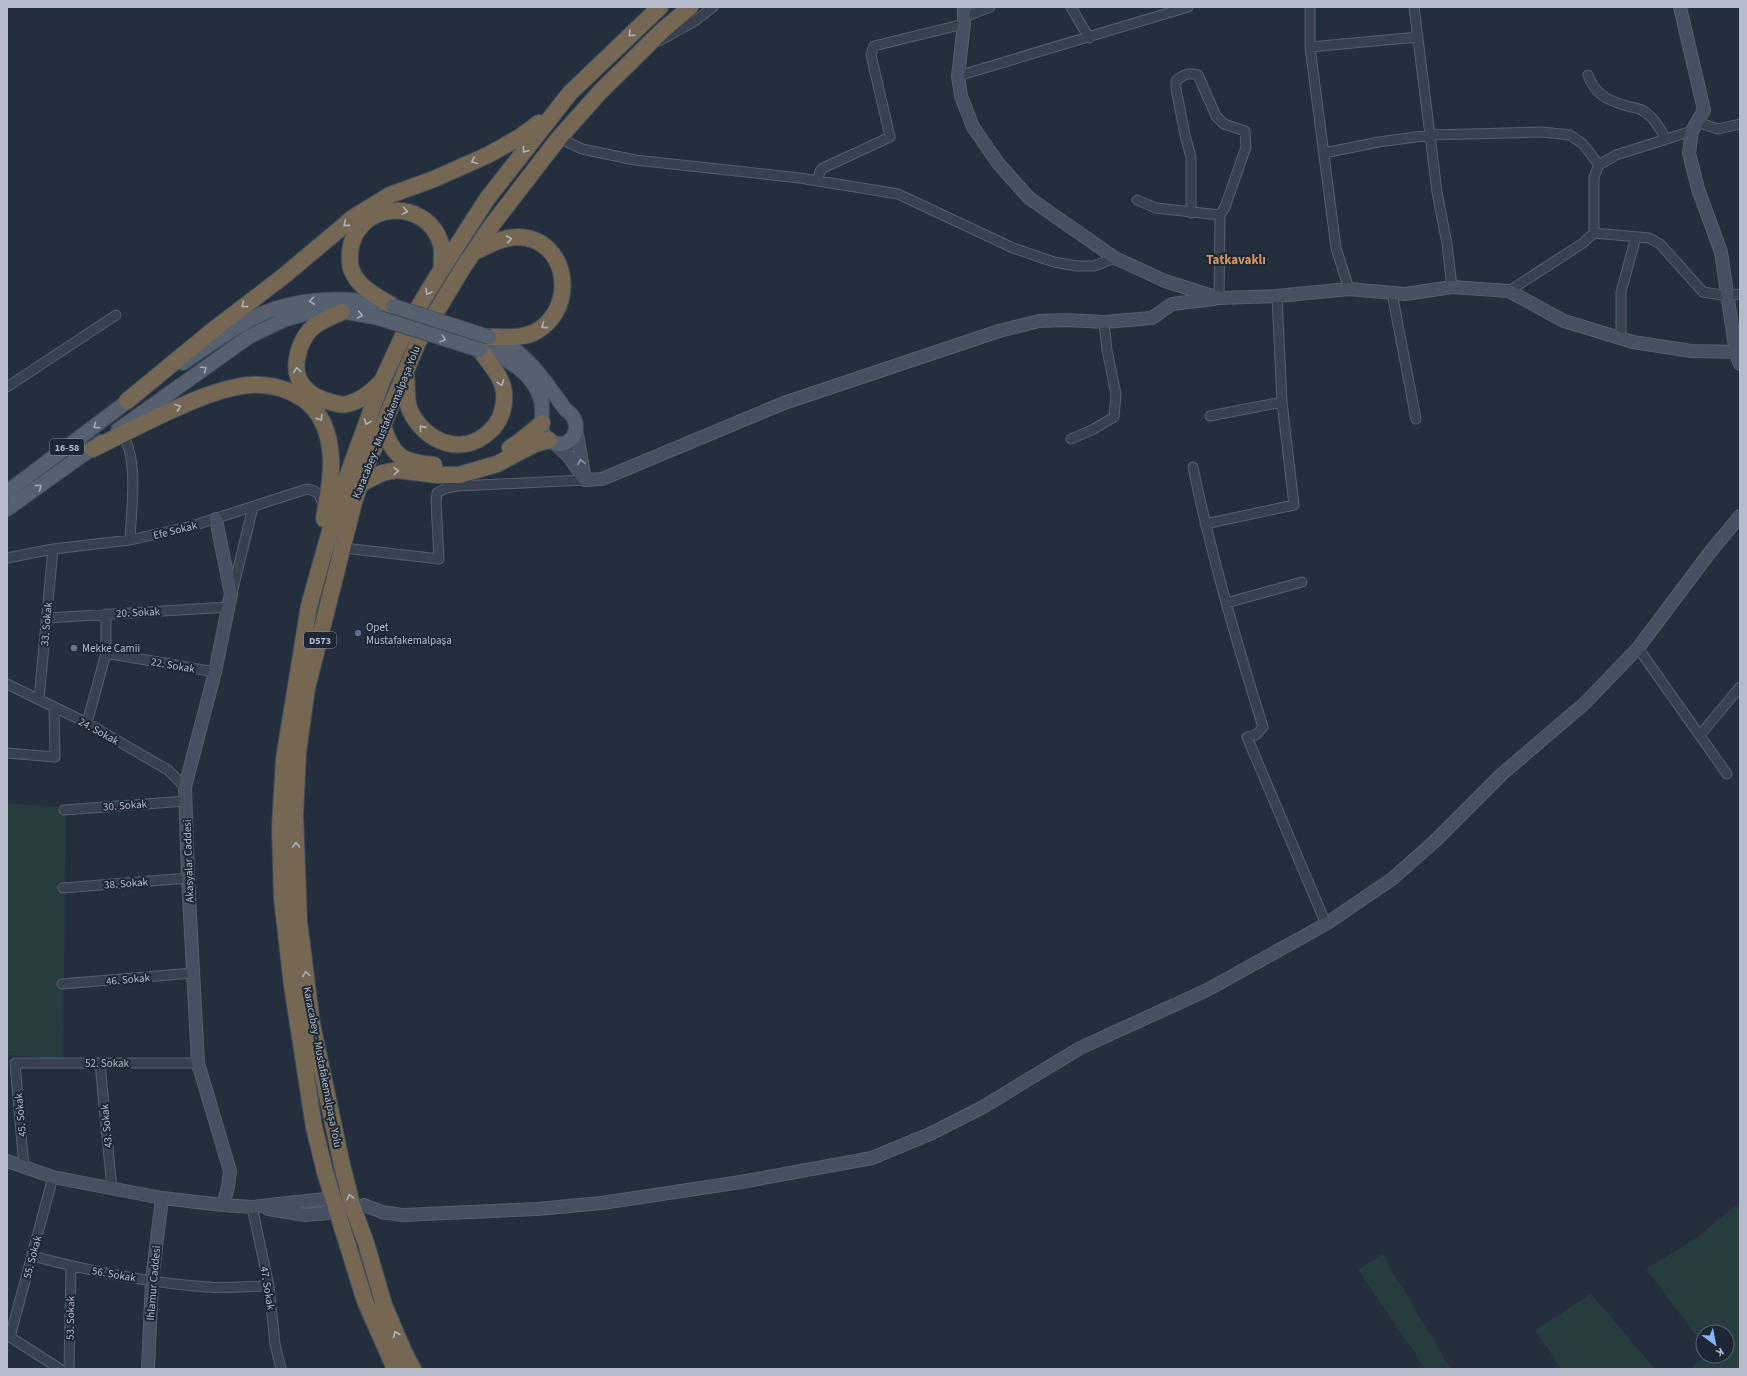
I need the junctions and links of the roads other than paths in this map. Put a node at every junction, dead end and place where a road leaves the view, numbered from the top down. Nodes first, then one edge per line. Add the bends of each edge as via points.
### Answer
1 (660, 7) edge
2 (690, 7) edge
3 (713, 7) edge
4 (990, 7) edge
5 (1071, 7) edge
6 (1188, 7) edge
7 (1310, 7) edge
8 (1414, 7) edge
9 (1680, 7) edge
10 (964, 16) edge
11 (1418, 37) junction
12 (1089, 38) junction
13 (646, 47) junction
14 (1310, 47) junction
15 (1588, 75) dead end
16 (958, 76) junction
17 (555, 112) junction
18 (1740, 124) edge
19 (1694, 126) junction
20 (1430, 135) junction
21 (559, 138) junction
22 (1666, 139) junction
23 (1324, 153) junction
24 (1599, 165) junction
25 (818, 181) junction
26 (1136, 200) dead end
27 (1191, 213) junction
28 (1220, 215) junction
29 (1594, 234) junction
30 (1636, 237) junction
31 (473, 253) junction
32 (1115, 258) junction
33 (442, 269) junction
34 (1452, 287) junction
35 (1349, 289) junction
36 (1509, 291) junction
37 (1392, 293) junction
38 (1740, 294) edge
39 (1277, 296) junction
40 (1728, 296) junction
41 (1219, 298) junction
42 (393, 306) junction
43 (342, 312) junction
44 (116, 315) dead end
45 (1104, 322) junction
46 (489, 337) junction
47 (1621, 338) junction
48 (480, 350) junction
49 (1739, 356) edge
50 (406, 373) junction
51 (382, 381) junction
52 (7, 387) edge
53 (127, 402) junction
54 (1282, 402) junction
55 (566, 410) junction
56 (1210, 416) dead end
57 (1416, 418) dead end
58 (542, 422) junction
59 (383, 426) junction
60 (576, 429) junction
61 (120, 432) junction
62 (1071, 439) dead end
63 (551, 442) junction
64 (92, 449) joint
65 (1193, 467) dead end
66 (585, 480) junction
67 (360, 484) junction
68 (7, 492) edge
69 (253, 507) junction
70 (7, 509) edge
71 (325, 511) junction
72 (1740, 516) edge
73 (216, 518) junction
74 (1205, 524) junction
75 (130, 540) junction
76 (344, 548) junction
77 (53, 549) junction
78 (7, 558) edge
79 (1302, 582) dead end
80 (231, 594) junction
81 (1226, 603) junction
82 (309, 606) junction
83 (230, 607) junction
84 (106, 614) junction
85 (47, 618) junction
86 (1638, 648) junction
87 (106, 653) junction
88 (216, 672) junction
89 (7, 684) edge
90 (1740, 687) edge
91 (39, 699) junction
92 (54, 707) junction
93 (87, 723) junction
94 (1700, 735) junction
95 (7, 754) edge
96 (1727, 774) dead end
97 (185, 787) junction
98 (186, 801) junction
99 (64, 810) dead end
100 (188, 878) junction
101 (63, 888) dead end
102 (1326, 924) junction
103 (193, 973) junction
104 (62, 984) dead end
105 (15, 1063) joint
106 (100, 1063) junction
107 (198, 1063) junction
108 (7, 1161) edge
109 (24, 1167) junction
110 (53, 1177) junction
111 (112, 1189) junction
112 (162, 1198) junction
113 (223, 1205) junction
114 (364, 1205) dead end
115 (330, 1206) junction
116 (252, 1207) junction
117 (32, 1256) junction
118 (71, 1266) junction
119 (152, 1281) junction
120 (269, 1286) junction
121 (9, 1336) edge
122 (60, 1369) edge
123 (69, 1369) edge
124 (148, 1369) edge
125 (281, 1369) edge
126 (395, 1369) edge
127 (413, 1369) edge

1 -> 17 highway, Karacabey - Mustafakemalpaşa Yolu / D573 via 570,93
2 - 13 highway, Karacabey - Mustafakemalpaşa Yolu / D573
3 - 13 street via 675,33
4 - 10 street
5 - 12 street
6 - 12 street
7 - 14 street
8 - 11 street
9 - 19 street via 1704,110
10 - 16 street
10 - 25 street via 874,46 871,55 890,137 823,168
11 - 14 street
11 - 20 street
12 - 16 street
13 - 21 highway, Karacabey - Mustafakemalpaşa Yolu / D573 via 600,92
14 - 23 street
15 - 22 street via 1597,92 1622,105 1644,111 1653,118
16 - 32 street via 961,96 973,127 998,163 1029,198
17 -> 33 highway, Karacabey - Mustafakemalpaşa Yolu / D573 via 487,199
17 -> 53 highway via 520,137 488,155 390,195 354,217 285,275 212,330
18 - 19 street via 1718,129
19 - 22 street
19 - 40 street via 1689,153 1698,189 1721,252
20 - 23 street
20 - 24 street via 1542,132 1570,135 1583,144
20 - 34 street
21 - 25 street via 582,149 636,160
21 - 31 highway, Karacabey - Mustafakemalpaşa Yolu / D573
22 - 24 street via 1616,155
23 - 35 street via 1336,248
24 - 29 street via 1594,177
25 - 32 street via 898,194 1013,248 1054,262 1094,266
26 - 27 street via 1156,208
27 - 28 street
27 - 28 street via 1191,157 1184,135 1176,81 1181,76 1193,73 1198,75 1216,116 1224,124 1245,131 1246,147
28 - 41 street
29 - 30 street
29 - 36 street
30 - 40 street via 1649,238 1660,244 1703,292
30 - 47 street via 1621,292
31 -> 46 highway via 497,241 516,237 533,239 544,245 560,267 563,279 559,308 550,321 537,331 520,337
31 - 50 highway, Karacabey - Mustafakemalpaşa Yolu / D573 via 418,342
32 - 41 street via 1165,281
42 -> 33 highway via 360,284 351,270 353,237 363,224 382,212 395,210 410,212 423,218 435,231 441,246
33 -> 51 highway, Karacabey - Mustafakemalpaşa Yolu / D573 via 409,323
34 - 36 street
34 - 37 street via 1405,294
35 - 37 street
35 - 39 street
36 - 47 street via 1564,321
37 - 57 street
38 - 40 street
39 - 41 street
39 - 54 street
40 - 49 street
41 - 45 street via 1172,304 1152,318
42 - 46 main road, bridge
42 -> 53 main road via 340,299 312,300 281,307 228,332
43 -> 48 main road, bridge via 379,318
51 -> 43 highway via 357,401 346,404 332,403 320,398 308,392 302,385 296,372 300,344 322,321
61 -> 43 main road via 250,336 286,318 312,312
44 - 52 street
45 - 62 street via 1116,394 1114,417
45 - 66 street via 1039,321 999,331 784,403 602,478
46 - 55 main road via 514,349 528,362
47 - 49 street via 1691,351
48 -> 50 highway via 501,381 504,393 503,409 498,422 488,433 474,442 457,445 441,442 427,434 409,406
48 - 58 main road via 498,355 515,365 529,378 541,400
50 - 59 highway, Karacabey - Mustafakemalpaşa Yolu / D573
51 -> 82 highway, Karacabey - Mustafakemalpaşa Yolu / D573 via 339,499
53 -> 68 main road, 16-58
54 - 56 street
54 - 74 street via 1294,505
55 - 58 main road via 554,409 548,412
55 - 60 main road via 574,418
58 - 59 highway via 523,439 489,458 465,465 444,466 420,464 402,458 393,450
58 - 63 main road via 542,432
59 - 67 highway, Karacabey - Mustafakemalpaşa Yolu / D573
60 - 63 main road via 570,440
66 -> 60 street
61 - 64 highway
61 -> 71 highway via 220,391 249,385 281,388 294,393 315,410 324,425 331,459 331,479
61 - 75 street via 130,449 132,467
63 - 66 street via 569,457
67 -> 63 highway via 382,472 397,470 437,476 465,473 497,464 535,444
70 -> 64 main road, 16-58
65 - 74 street
66 - 76 street via 458,486 442,490 437,493 436,501 439,559
67 - 76 highway, Karacabey - Mustafakemalpaşa Yolu / D573
69 - 71 street, Efe Sokak via 307,489 320,494
69 - 73 street, Efe Sokak
69 - 80 street
71 - 82 highway
72 - 86 street
73 - 75 street, Efe Sokak
73 - 80 street, Akasyalar Caddesi
74 - 81 street
75 - 77 street, Efe Sokak
127 -> 76 highway, Karacabey - Mustafakemalpaşa Yolu / D573 via 384,1305 347,1185 312,1024 299,922 295,815 298,752 307,688
77 - 78 street, Efe Sokak
77 - 85 street, 33. Sokak
79 - 81 street
80 - 83 street, Akasyalar Caddesi
81 - 102 street via 1263,727 1256,735 1247,737
82 - 115 highway, Karacabey - Mustafakemalpaşa Yolu / D573 via 284,759 280,827 282,898 304,1066
83 - 84 street, 20. Sokak
83 - 88 street, Akasyalar Caddesi
84 - 85 street, 20. Sokak
84 - 87 street
85 - 91 street, 33. Sokak
86 - 94 street
86 - 102 street via 1585,703 1502,774 1430,846 1392,879
87 - 88 street, 22. Sokak
87 - 93 street
88 - 97 street, Akasyalar Caddesi
89 - 91 street, 24. Sokak
90 - 94 street
91 - 92 street, 24. Sokak
92 - 93 street, 24. Sokak
92 - 95 street via 55,757
93 - 97 street, 24. Sokak via 168,770
94 - 96 street
97 - 98 street, Akasyalar Caddesi
98 - 99 street, 30. Sokak
98 - 100 street, Akasyalar Caddesi
100 - 101 street, 38. Sokak
100 - 103 street, Akasyalar Caddesi
102 - 114 street via 1207,990 1080,1048 983,1107 932,1133 872,1158 741,1182 602,1203 537,1209 402,1215 382,1212
103 - 104 street, 46. Sokak
103 - 107 street, Akasyalar Caddesi
105 - 106 street, 52. Sokak
105 - 109 street, 45. Sokak
106 - 107 street, 52. Sokak
106 - 111 street, 43. Sokak
107 - 113 street, Akasyalar Caddesi via 230,1171
108 - 109 street
109 - 110 street
110 - 111 street
110 - 117 street, 55. Sokak
111 - 112 street
112 - 113 street
112 - 119 street, Ihlamur Caddesi
113 - 116 street
115 - 116 street
115 - 126 highway, Karacabey - Mustafakemalpaşa Yolu / D573 via 364,1301
116 - 120 street, 47. Sokak
117 - 118 street, 56. Sokak
117 - 121 street, 55. Sokak
118 - 119 street, 56. Sokak
118 - 123 street, 53. Sokak
119 - 120 street, 56. Sokak via 210,1287
119 - 124 street, Ihlamur Caddesi
120 - 125 street, 47. Sokak via 275,1344
121 - 122 street

